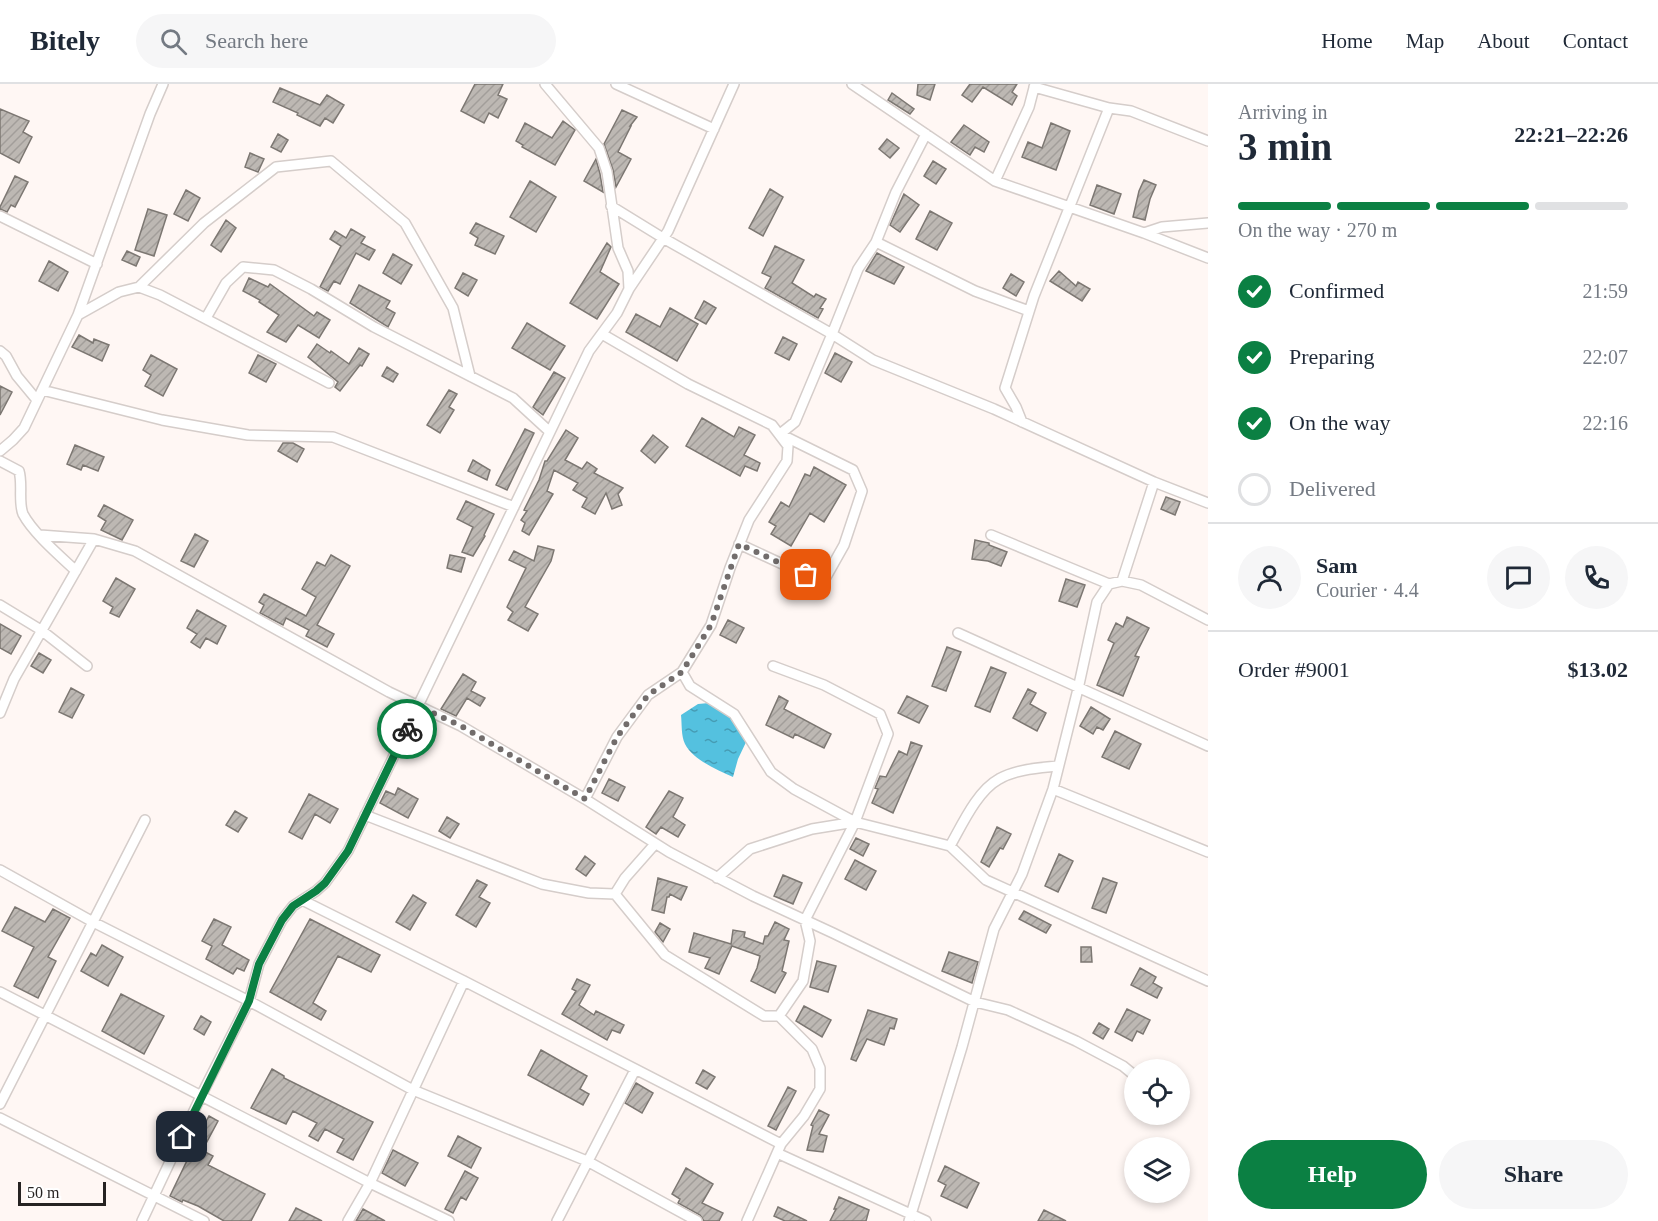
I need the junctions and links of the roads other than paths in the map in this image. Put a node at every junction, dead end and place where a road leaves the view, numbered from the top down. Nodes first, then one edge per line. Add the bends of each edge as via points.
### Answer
1 (163, 84) edge
2 (545, 84) edge
3 (616, 84) edge
4 (734, 84) edge
5 (852, 84) edge
6 (1035, 86) edge
7 (1109, 108) junction
8 (714, 129) junction
9 (927, 134) junction
10 (1208, 141) edge
11 (995, 181) junction
12 (611, 206) junction
13 (1071, 208) junction
14 (0, 216) edge
15 (1208, 223) edge
16 (1144, 233) junction
17 (663, 238) junction
18 (876, 242) junction
19 (1208, 258) edge
20 (97, 264) junction
21 (139, 287) junction
22 (629, 289) junction
23 (1029, 311) junction
24 (78, 315) junction
25 (206, 318) junction
26 (602, 334) junction
27 (832, 334) junction
28 (0, 351) edge
29 (470, 376) junction
30 (329, 383) dead end
31 (39, 395) junction
32 (1022, 422) junction
33 (550, 432) junction
34 (780, 434) junction
35 (0, 451) edge
36 (0, 461) edge
37 (1154, 482) junction
38 (1208, 503) edge
39 (514, 507) junction
40 (40, 535) junction
41 (991, 535) dead end
42 (94, 539) junction
43 (739, 544) junction
44 (76, 571) junction
45 (1122, 581) junction
46 (1109, 584) junction
47 (0, 605) edge
48 (1208, 620) edge
49 (41, 630) junction
50 (958, 633) dead end
51 (87, 666) dead end
52 (773, 666) dead end
53 (682, 672) junction
54 (1078, 689) junction
55 (418, 706) junction
56 (0, 713) edge
57 (1208, 746) edge
58 (1058, 766) junction
59 (1053, 789) junction
60 (585, 799) junction
61 (365, 815) junction
62 (145, 820) dead end
63 (855, 822) junction
64 (655, 844) junction
65 (950, 846) junction
66 (1208, 852) edge
67 (0, 870) edge
68 (717, 878) junction
69 (615, 894) junction
70 (1013, 894) junction
71 (302, 900) junction
72 (805, 920) junction
73 (93, 922) junction
74 (464, 981) junction
75 (1208, 981) edge
76 (0, 992) edge
77 (249, 1001) junction
78 (975, 1002) junction
79 (44, 1016) junction
80 (779, 1016) junction
81 (1124, 1067) edge
82 (635, 1070) junction
83 (413, 1090) junction
84 (201, 1096) junction
85 (0, 1104) edge
86 (0, 1118) edge
87 (779, 1149) junction
88 (587, 1161) junction
89 (370, 1183) junction
90 (154, 1197) junction
91 (910, 1218) edge
92 (142, 1221) edge
93 (204, 1221) edge
94 (348, 1221) edge
95 (449, 1221) edge
96 (557, 1221) edge
97 (697, 1221) edge
98 (747, 1221) edge
99 (926, 1221) edge

1 - 20 street
2 - 12 street via 599,148
3 - 8 street
4 - 8 street
5 - 9 street
6 - 7 street
6 - 11 street
7 - 10 street via 1131,111
7 - 13 street
8 - 17 street
9 - 11 street
9 - 18 street via 896,192
11 - 13 street
12 - 17 street
12 - 22 street
13 - 16 street
13 - 23 street
14 - 20 street
15 - 16 street via 1162,227
16 - 19 street
17 - 22 street
17 - 27 street
18 - 23 street via 975,291
18 - 27 street via 858,269
20 - 24 street
21 - 24 street via 119,292
21 - 25 street
21 - 29 street via 204,222 276,167 331,162 405,223 453,308
22 - 26 street
23 - 32 street via 1005,388
24 - 31 street
25 - 29 street via 226,283 243,267 274,270
25 - 30 street
26 - 33 street via 589,351
26 - 34 street via 688,384 772,425
27 - 32 street via 873,360
27 - 34 street via 795,422
28 - 31 street via 17,376
29 - 33 street via 513,398
31 - 35 street via 24,428
31 - 39 street via 249,435 333,437
32 - 37 street
33 - 39 street
34 - 43 street via 788,446 787,461 749,520
34 - 43 street via 853,470 862,491 844,545 826,577 806,575
36 - 40 street via 19,471 23,513
37 - 38 street
37 - 45 street
39 - 55 street
40 - 42 street
40 - 44 street
41 - 46 street
42 - 44 street
42 - 55 street via 135,551
43 - 53 street via 711,625
44 - 49 street
45 - 46 street
45 - 48 street via 1141,585
46 - 54 street via 1097,602
47 - 49 street
49 - 51 street
49 - 56 street
50 - 54 street
52 - 63 street via 824,685 880,714 888,734
53 - 60 street via 648,695 617,737
53 - 63 street via 690,686 734,714 771,772
54 - 57 street
54 - 58 street
55 - 60 street via 461,726
55 - 61 street
58 - 59 street
58 - 65 street via 999,779 978,798
59 - 66 street
59 - 70 street
60 - 64 street
61 - 69 street via 542,884
61 - 71 street via 348,851 316,891
62 - 73 street
63 - 65 street
63 - 68 street via 812,828 750,849
63 - 72 street
64 - 68 street
64 - 69 street
65 - 70 street via 986,880
67 - 73 street
68 - 72 street
69 - 80 street via 665,956 764,1016
70 - 75 street
70 - 78 street via 994,929
71 - 74 street
71 - 77 street via 282,920 259,964
72 - 78 street
72 - 80 street via 810,942 803,981
73 - 77 street
73 - 79 street
74 - 82 street
74 - 83 street
76 - 79 street
77 - 83 street
77 - 84 street
78 - 81 street via 1008,1010
78 - 91 street
79 - 84 street
79 - 85 street
80 - 87 street via 812,1049 820,1068 820,1089
82 - 87 street
82 - 88 street
83 - 88 street
83 - 89 street
84 - 89 street
84 - 90 street
86 - 90 street
87 - 91 street
87 - 98 street
88 - 96 street
88 - 97 street
89 - 94 street
89 - 95 street
90 - 92 street
90 - 93 street
91 - 99 street

